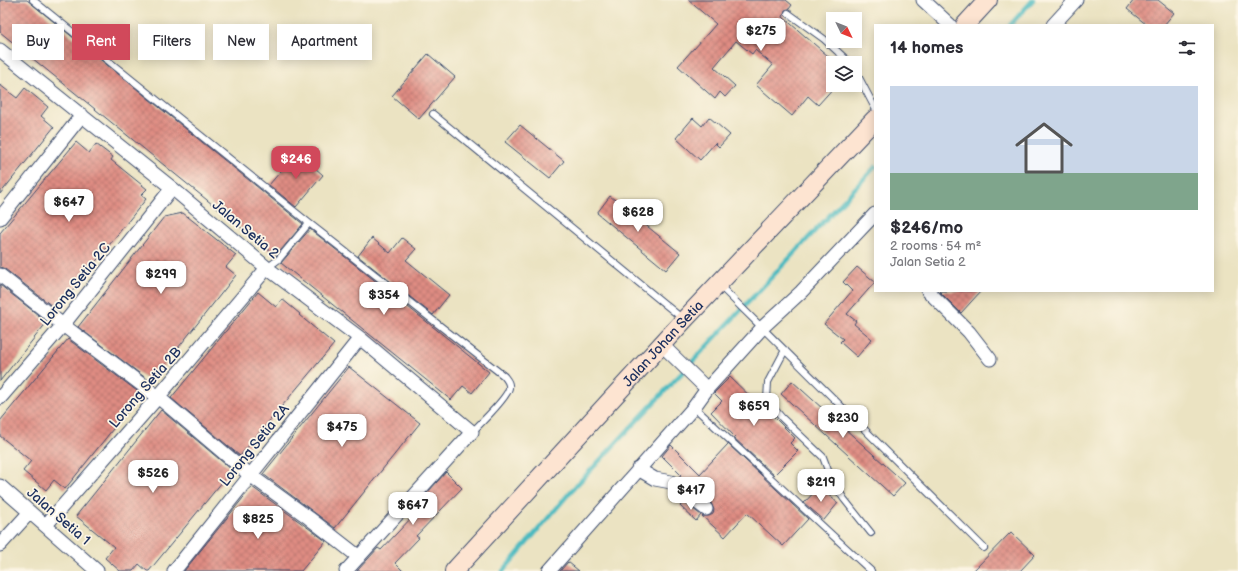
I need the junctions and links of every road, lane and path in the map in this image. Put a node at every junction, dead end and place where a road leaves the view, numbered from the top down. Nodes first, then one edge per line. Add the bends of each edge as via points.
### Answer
1 (33, 0) edge
2 (923, 0) edge
3 (988, 0) edge
4 (1076, 0) edge
5 (788, 13) dead end
6 (949, 24) edge
7 (966, 24) edge
8 (1054, 24) edge
9 (0, 50) edge
10 (842, 56) edge
11 (862, 83) edge
12 (874, 106) edge
13 (433, 114) dead end
14 (82, 115) junction
15 (874, 120) edge
16 (172, 188) junction
17 (0, 218) edge
18 (309, 223) junction
19 (872, 223) edge
20 (267, 268) junction
21 (0, 274) edge
22 (719, 284) junction
23 (929, 292) edge
24 (684, 320) junction
25 (63, 325) junction
26 (763, 327) junction
27 (360, 338) junction
28 (662, 345) junction
29 (785, 350) junction
30 (990, 359) dead end
31 (703, 386) junction
32 (158, 397) junction
33 (0, 398) edge
34 (694, 407) junction
35 (472, 432) junction
36 (638, 469) junction
37 (250, 475) junction
38 (0, 486) edge
39 (706, 509) dead end
40 (30, 512) junction
41 (46, 525) junction
42 (871, 533) dead end
43 (0, 545) edge
44 (984, 548) dead end
45 (359, 557) junction
46 (97, 571) edge
47 (174, 571) edge
48 (346, 571) edge
49 (454, 571) edge
50 (549, 571) edge
51 (871, 571) edge

1 - 18 lane
2 - 6 street
3 - 7 main road
4 - 8 street
5 - 10 lane
9 - 14 street, Jalan Setia 2
11 - 12 lane
13 - 24 lane
14 - 16 street, Jalan Setia 2
14 - 17 street
15 - 22 main road, Jalan Johan Setia
16 - 20 street, Jalan Setia 2
16 - 25 street, Lorong Setia 2C
18 - 20 lane via 279,259
18 - 35 lane via 508,381 509,390
19 - 26 street
20 - 27 street, Jalan Setia 2
20 - 32 street, Lorong Setia 2B
21 - 25 street
22 - 24 main road, Jalan Johan Setia
22 - 26 lane
23 - 30 street via 969,332
24 - 28 main road, Jalan Johan Setia
25 - 32 street
25 - 33 street, Lorong Setia 2C
26 - 29 lane
26 - 31 street
27 - 35 street, Jalan Setia 2
27 - 37 street, Lorong Setia 2A
28 - 31 street
28 - 49 main road, Jalan Johan Setia
29 - 42 lane via 768,382 768,400 782,418 823,457 832,481
29 - 44 lane
31 - 34 street
32 - 37 street
32 - 41 street, Lorong Setia 2B
34 - 36 street
34 - 51 lane
35 - 45 street
36 - 39 street via 655,479 671,482
36 - 50 street
37 - 45 street
37 - 47 street, Lorong Setia 2A
38 - 40 street, Jalan Setia 1
40 - 41 street, Jalan Setia 1
40 - 43 street
41 - 46 street, Jalan Setia 1
45 - 48 street

